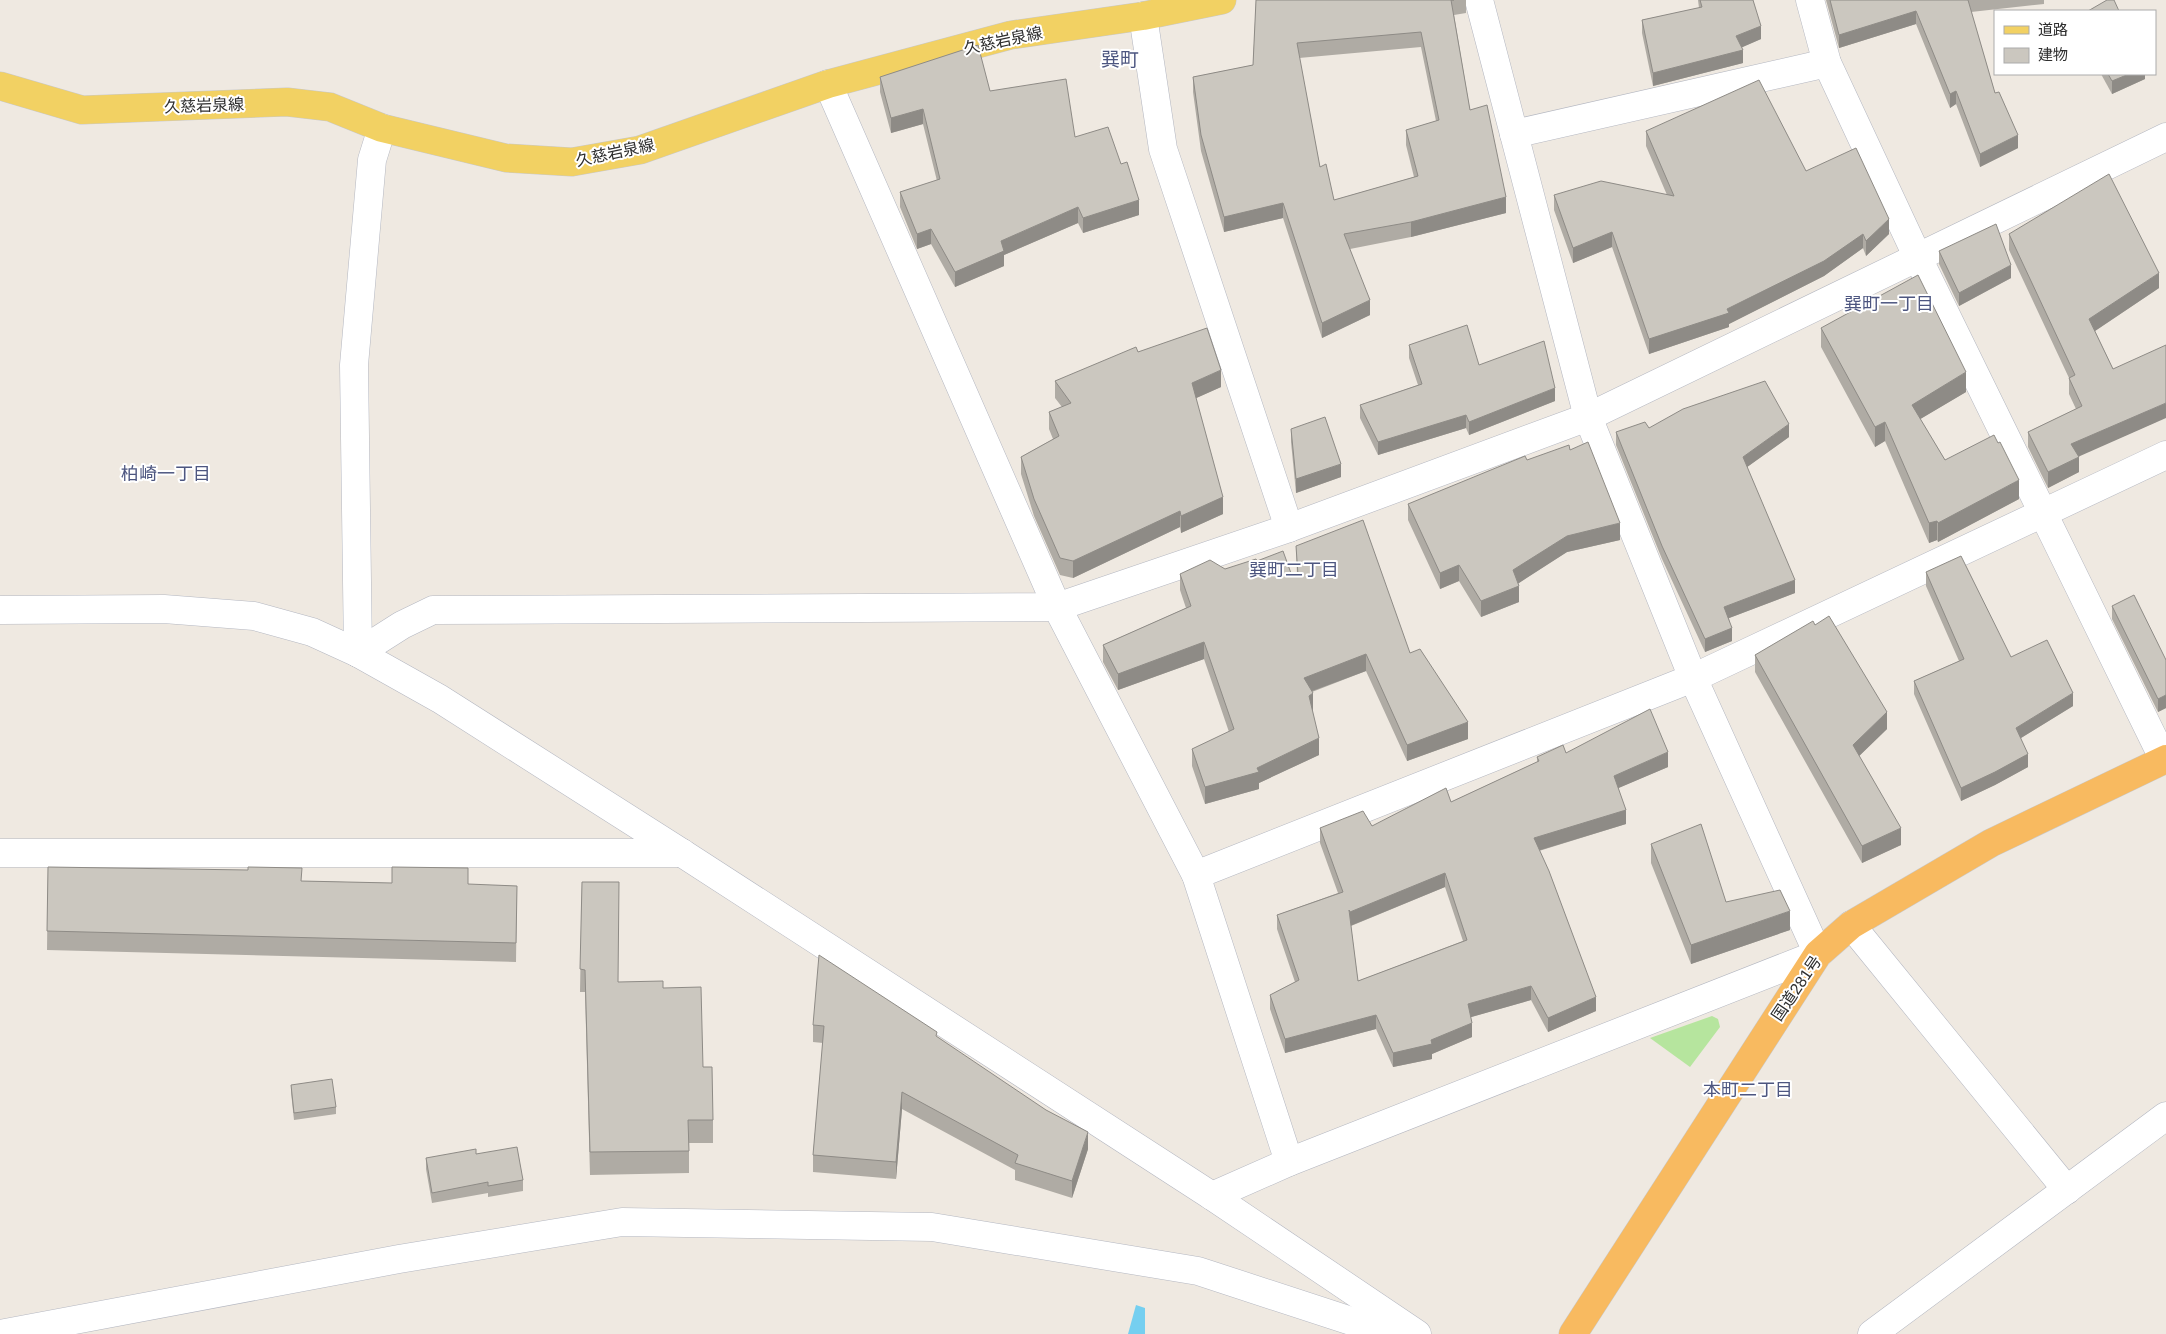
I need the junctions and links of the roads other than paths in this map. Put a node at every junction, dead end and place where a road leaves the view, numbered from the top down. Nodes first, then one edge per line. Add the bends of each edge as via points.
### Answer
1 (1222, 0) edge
2 (1479, 0) edge
3 (1810, 0) edge
4 (1143, 16) junction
5 (1827, 63) junction
6 (828, 84) junction
7 (0, 86) edge
8 (382, 128) junction
9 (1514, 134) junction
10 (2166, 137) edge
11 (1918, 258) junction
12 (1588, 417) junction
13 (2166, 455) edge
14 (2042, 514) junction
15 (1289, 528) junction
16 (1057, 607) junction
17 (0, 610) edge
18 (358, 653) junction
19 (1693, 678) junction
20 (2165, 759) edge
21 (0, 853) edge
22 (682, 854) junction
23 (1196, 876) junction
24 (1851, 925) junction
25 (1818, 954) junction
26 (2166, 1116) edge
27 (1289, 1162) junction
28 (2066, 1190) junction
29 (1212, 1196) junction
30 (0, 1334) edge
31 (1391, 1334) edge
32 (1418, 1334) edge
33 (1573, 1334) edge
34 (1872, 1334) edge

1 - 4 main road, 久慈岩泉線
2 - 9 street
3 - 5 street
4 - 6 main road, 久慈岩泉線 via 1011,36
4 - 15 street via 1163,149
5 - 9 street
5 - 11 street
6 - 8 main road, 久慈岩泉線 via 640,150 572,162 506,158
6 - 16 street
7 - 8 main road, 久慈岩泉線 via 82,110 287,102 330,107
8 - 18 street via 372,160 354,365
9 - 12 street
10 - 11 street
11 - 12 street
11 - 14 street
12 - 15 street
12 - 19 street
13 - 14 street
14 - 19 street
14 - 20 street
15 - 16 street
16 - 18 street via 433,610
16 - 23 street
17 - 18 street via 164,609 254,616 312,632
18 - 22 street via 440,699
19 - 23 street
19 - 25 street
20 - 24 highway, 国道281号 via 1991,843
21 - 22 street
22 - 29 street
23 - 27 street
24 - 25 highway, 国道281号
24 - 28 street
25 - 27 street
25 - 33 highway, 国道281号
26 - 28 street
27 - 29 street
28 - 34 street
29 - 32 street
30 - 31 street via 399,1259 622,1222 932,1227 1198,1271

